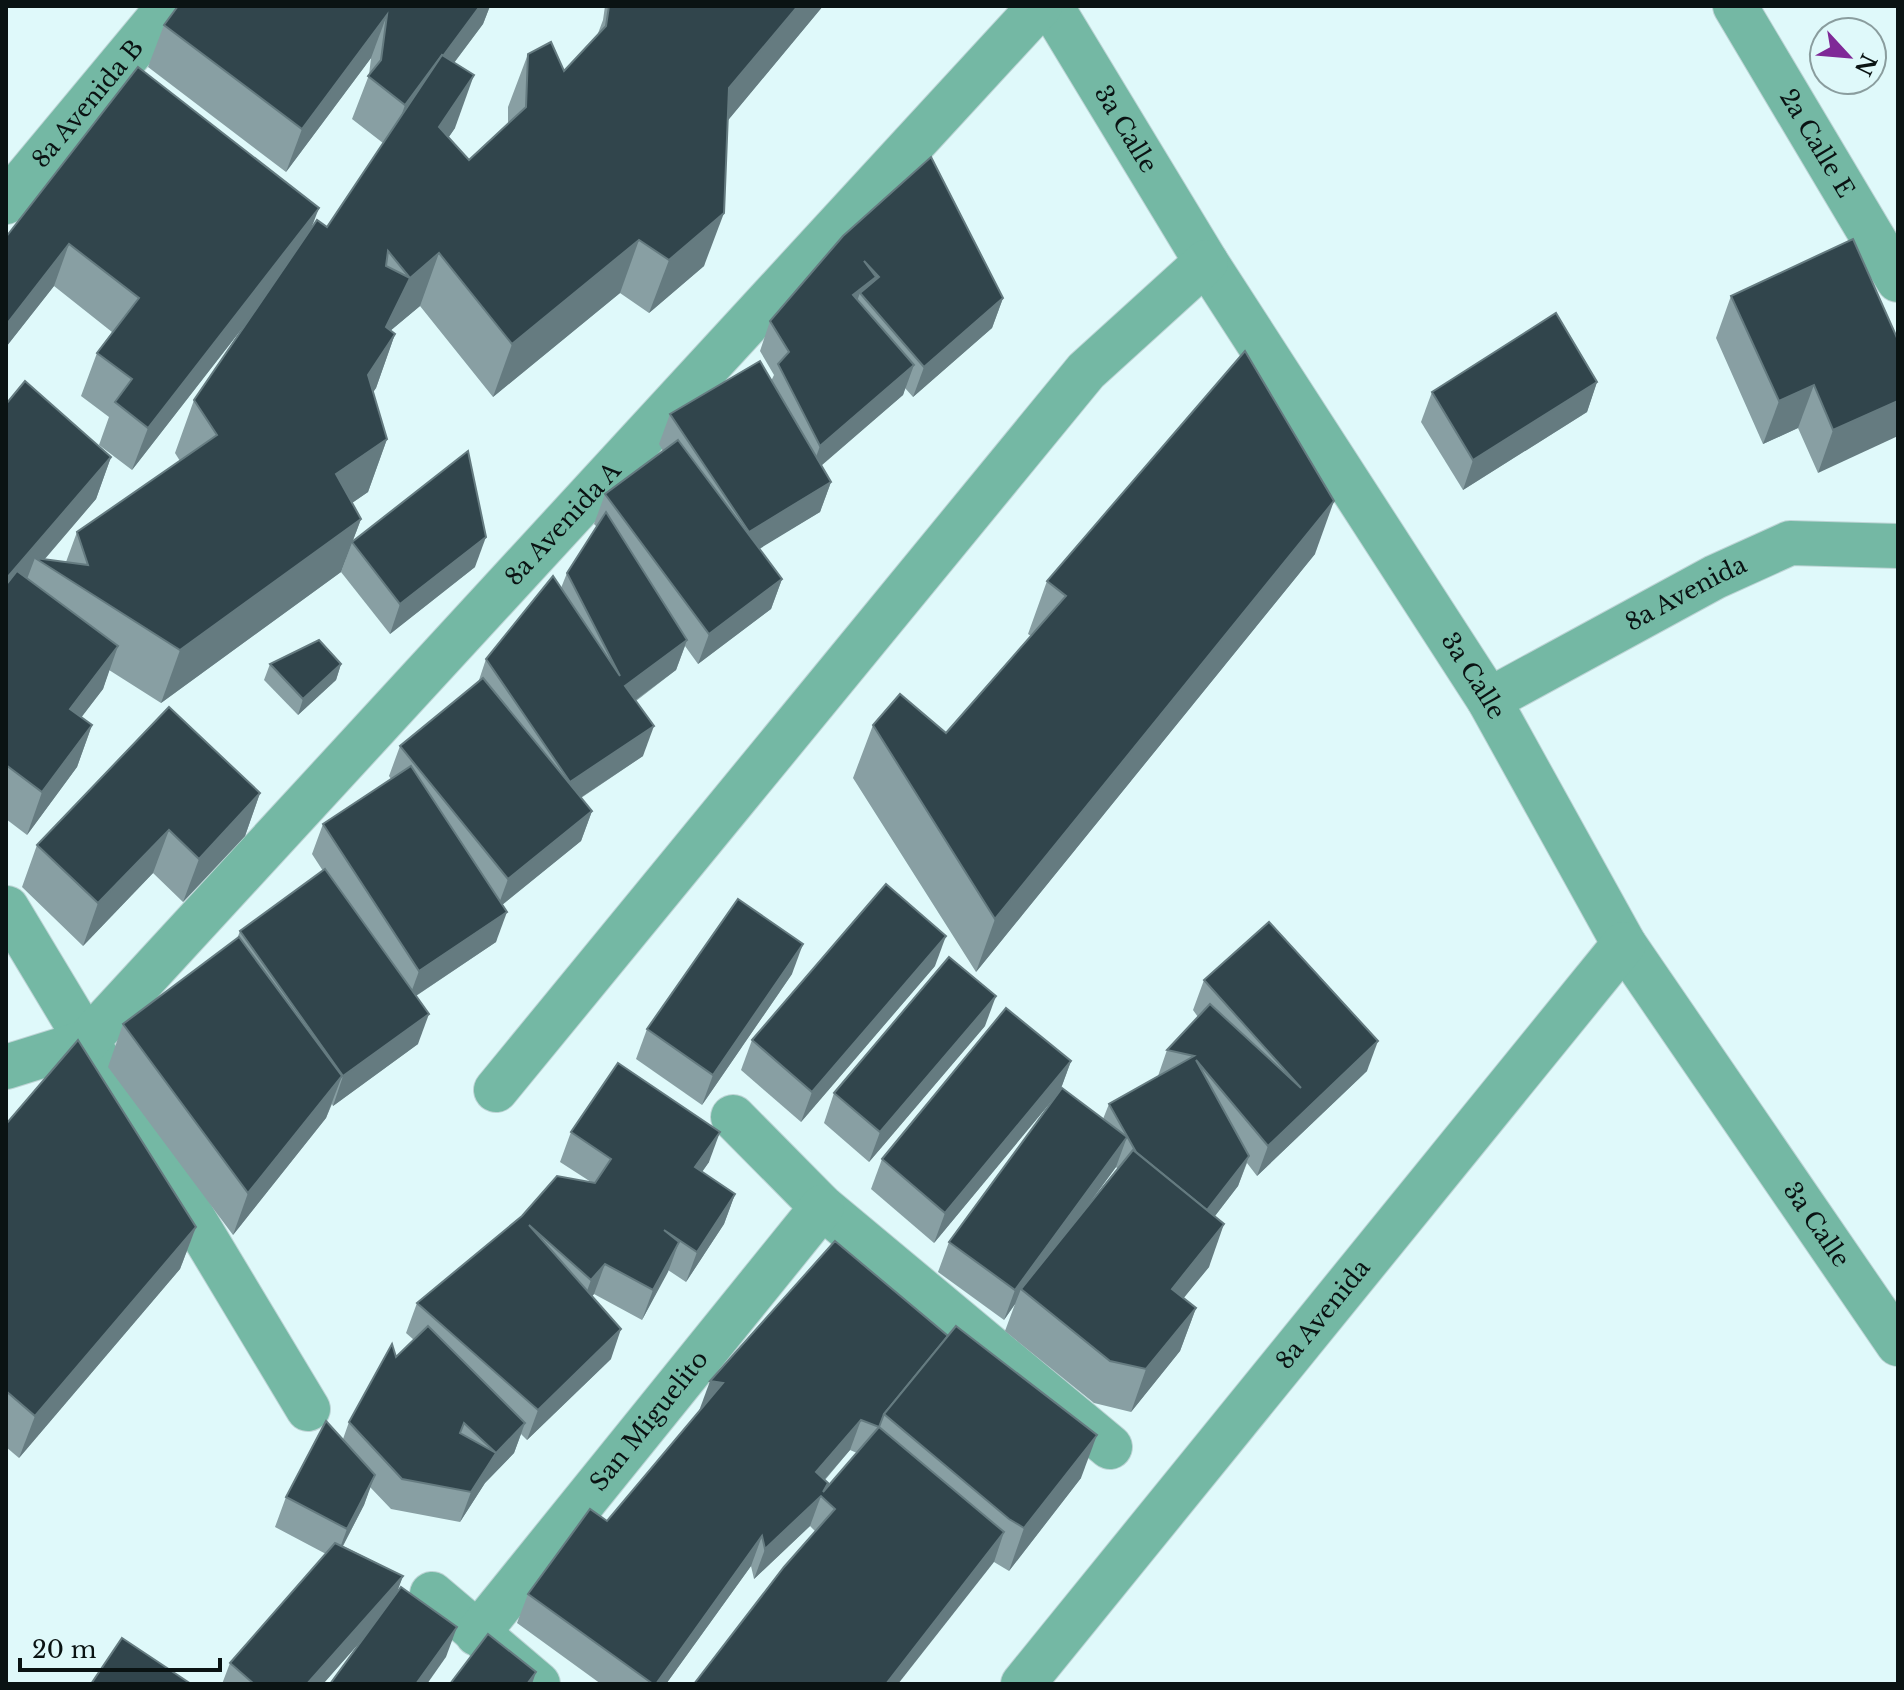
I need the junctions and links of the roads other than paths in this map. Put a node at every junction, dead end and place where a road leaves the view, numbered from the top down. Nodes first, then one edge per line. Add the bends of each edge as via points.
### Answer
1 (169, 6) edge
2 (1040, 6) edge
3 (1051, 6) edge
4 (1735, 6) edge
5 (6, 202) edge
6 (1206, 262) junction
7 (1898, 280) edge
8 (1898, 546) edge
9 (1489, 700) junction
10 (7, 908) edge
11 (1624, 944) junction
12 (86, 1042) junction
13 (6, 1067) edge
14 (496, 1090) dead end
15 (733, 1117) dead end
16 (822, 1207) junction
17 (1898, 1344) edge
18 (308, 1409) dead end
19 (1110, 1447) dead end
20 (432, 1594) dead end
21 (477, 1634) junction
22 (538, 1684) edge
23 (1023, 1684) edge

1 - 5 street, 8a Avenida B
2 - 12 street, 8a Avenida A
3 - 6 street, 3a Calle
4 - 7 street, 2a Calle E
6 - 9 street, 3a Calle
6 - 14 street via 1086,371
8 - 9 street, 8a Avenida via 1790,543 1715,577
9 - 11 street, 3a Calle
10 - 12 street
11 - 17 street, 3a Calle
11 - 23 street, 8a Avenida
12 - 13 street
12 - 18 street
15 - 16 street
16 - 19 street
16 - 21 street, San Miguelito
20 - 21 street
21 - 22 street

